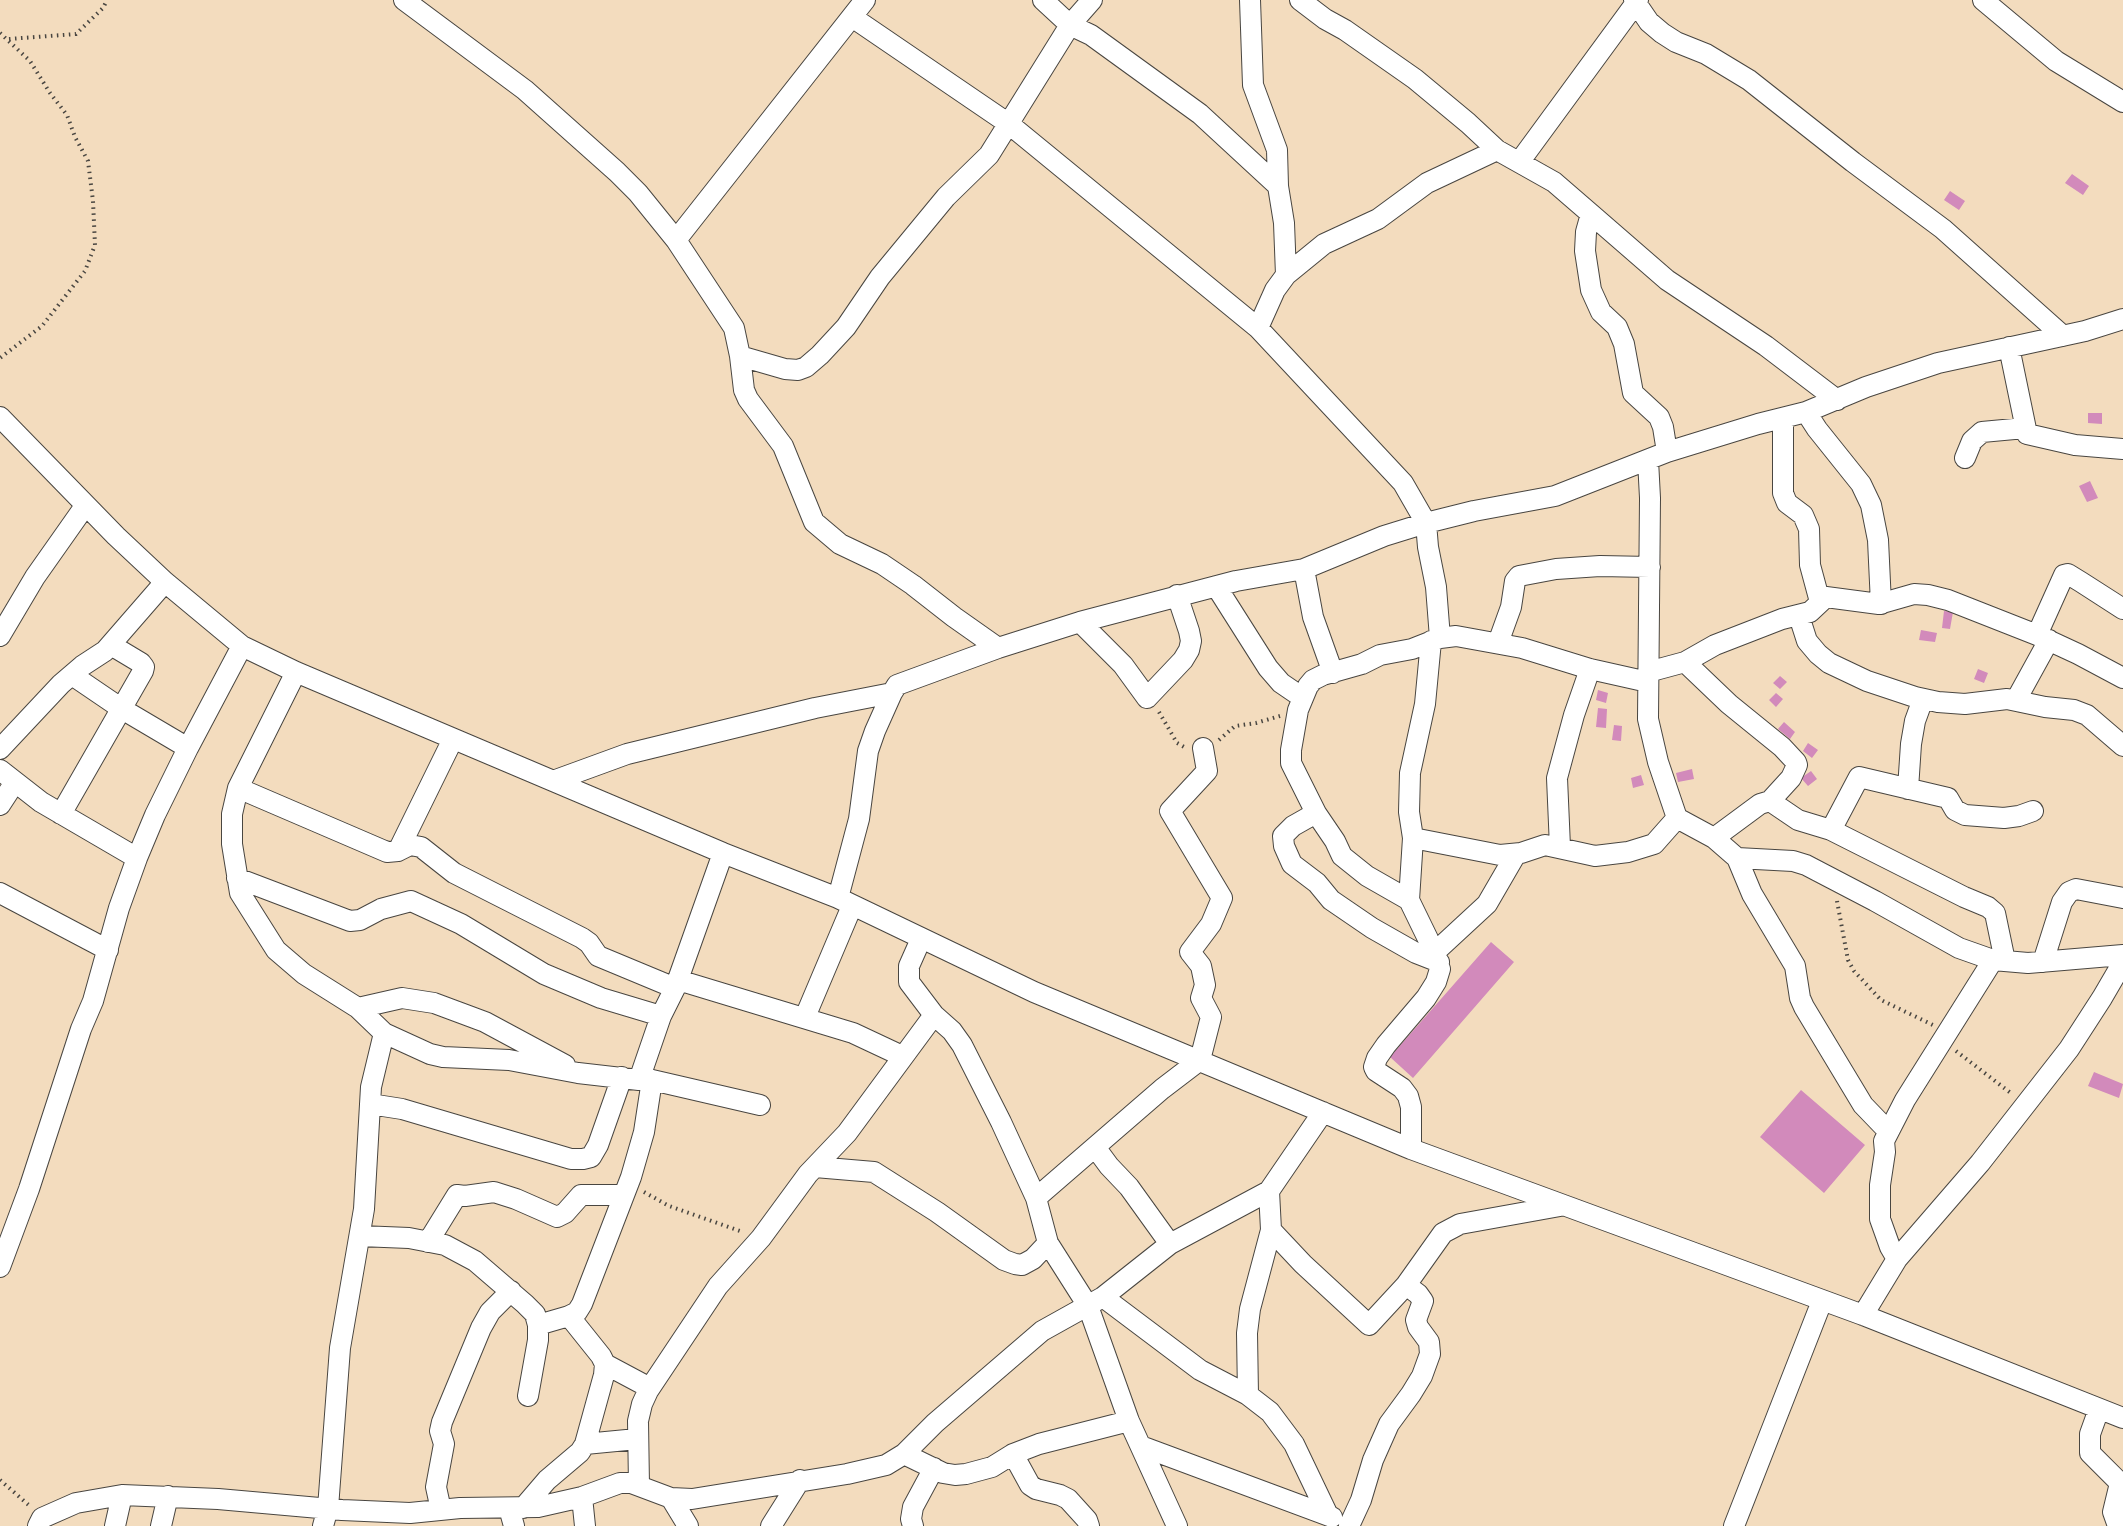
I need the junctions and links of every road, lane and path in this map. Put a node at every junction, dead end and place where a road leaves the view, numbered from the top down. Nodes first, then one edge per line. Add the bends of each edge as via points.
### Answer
1 (107, 0) edge
2 (404, 0) edge
3 (865, 0) edge
4 (1043, 0) edge
5 (1092, 0) edge
6 (1250, 0) edge
7 (1300, 0) edge
8 (1983, 0) edge
9 (1636, 1) edge
10 (852, 17) junction
11 (1070, 25) junction
12 (0, 33) edge
13 (8, 39) junction
14 (2123, 102) edge
15 (1009, 124) junction
16 (1497, 150) junction
17 (1520, 161) junction
18 (1278, 186) junction
19 (1591, 214) junction
20 (676, 240) junction
21 (1286, 275) junction
22 (2123, 319) edge
23 (1258, 328) junction
24 (2064, 336) junction
25 (2009, 347) junction
26 (740, 356) junction
27 (0, 358) edge
28 (1837, 400) junction
29 (1806, 412) junction
30 (0, 417) edge
31 (1783, 418) junction
32 (2025, 428) junction
33 (2123, 449) edge
34 (1667, 452) junction
35 (1965, 458) dead end
36 (1647, 459) junction
37 (85, 506) junction
38 (1426, 523) junction
39 (1650, 567) junction
40 (1304, 569) junction
41 (165, 582) junction
42 (1216, 586) junction
43 (1177, 596) junction
44 (1820, 602) junction
45 (1881, 604) junction
46 (2123, 609) edge
47 (1799, 616) junction
48 (1080, 622) junction
49 (0, 636) edge
50 (2043, 638) junction
51 (1436, 639) junction
52 (1498, 643) junction
53 (111, 645) junction
54 (242, 646) junction
55 (998, 648) junction
56 (1685, 662) junction
57 (1590, 669) junction
58 (296, 672) junction
59 (1333, 673) junction
60 (72, 675) junction
61 (1648, 677) junction
62 (2123, 678) edge
63 (892, 693) junction
64 (1147, 698) junction
65 (1923, 699) junction
66 (2016, 700) junction
67 (1300, 704) junction
68 (122, 709) junction
69 (453, 739) junction
70 (2123, 746) edge
71 (0, 748) edge
72 (188, 748) junction
73 (1203, 748) junction
74 (8, 776) edge
75 (553, 781) junction
76 (238, 788) junction
77 (1908, 789) junction
78 (1770, 801) junction
79 (0, 805) edge
80 (2033, 811) dead end
81 (1316, 813) junction
82 (61, 814) junction
83 (1677, 818) junction
84 (1831, 830) junction
85 (1413, 838) junction
86 (1714, 838) junction
87 (1560, 848) junction
88 (398, 851) junction
89 (723, 853) junction
90 (1516, 854) junction
91 (137, 858) junction
92 (1737, 858) junction
93 (237, 878) junction
94 (1835, 879) junction
95 (0, 893) edge
96 (2123, 898) edge
97 (1409, 900) junction
98 (845, 902) junction
99 (921, 939) junction
100 (108, 950) junction
101 (2123, 955) edge
102 (1436, 958) junction
103 (1999, 961) junction
104 (2043, 962) junction
105 (2123, 962) edge
106 (676, 984) junction
107 (358, 1008) junction
108 (934, 1015) junction
109 (661, 1016) junction
110 (804, 1017) junction
111 (384, 1033) junction
112 (1944, 1036) junction
113 (902, 1056) junction
114 (1200, 1060) junction
115 (578, 1073) junction
116 (638, 1079) junction
117 (370, 1104) junction
118 (760, 1105) dead end
119 (2026, 1106) junction
120 (1323, 1112) junction
121 (1888, 1131) junction
122 (1095, 1147) junction
123 (1411, 1149) junction
124 (815, 1167) junction
125 (626, 1189) junction
126 (1269, 1191) junction
127 (1036, 1198) junction
128 (1563, 1205) junction
129 (1271, 1230) junction
130 (360, 1236) junction
131 (760, 1238) junction
132 (428, 1242) junction
133 (1048, 1243) junction
134 (1170, 1244) junction
135 (1897, 1258) junction
136 (0, 1267) edge
137 (1406, 1285) junction
138 (511, 1291) junction
139 (1095, 1301) junction
140 (1822, 1301) junction
141 (1863, 1315) junction
142 (569, 1316) junction
143 (538, 1325) junction
144 (605, 1364) junction
145 (650, 1388) junction
146 (1248, 1395) junction
147 (528, 1396) dead end
148 (2099, 1409) junction
149 (2123, 1418) edge
150 (1129, 1421) junction
151 (638, 1440) junction
152 (585, 1444) junction
153 (1141, 1446) junction
154 (904, 1454) junction
155 (1013, 1454) junction
156 (934, 1468) junction
157 (0, 1480) edge
158 (800, 1480) junction
159 (639, 1486) junction
160 (122, 1495) junction
161 (168, 1496) junction
162 (582, 1497) junction
163 (671, 1498) junction
164 (515, 1514) edge
165 (1327, 1514) junction
166 (454, 1515) edge
167 (325, 1517) edge
168 (40, 1522) edge
169 (1086, 1524) edge
170 (115, 1526) edge
171 (161, 1526) edge
172 (585, 1526) edge
173 (688, 1526) edge
174 (771, 1526) edge
175 (913, 1526) edge
176 (1177, 1526) edge
177 (1349, 1526) edge
178 (1734, 1526) edge
179 (2118, 1526) edge

1 - 13 path via 76,34
2 - 20 street via 525,90 617,172
3 - 10 street
4 - 11 street
5 - 11 street
6 - 18 street via 1253,85 1276,150
7 - 16 street via 1415,79
8 - 14 street via 2056,61
9 - 17 street
9 - 24 street via 1649,22 1662,33 1749,80 1943,229
10 - 15 street
10 - 20 street
11 - 15 street
11 - 18 street via 1091,35 1200,114
12 - 13 path
13 - 27 path via 30,61 67,115 88,161 95,245 86,271 42,326
15 - 23 street
15 - 26 street via 989,155 946,197 820,355 798,369
16 - 17 street
16 - 21 street via 1427,183 1378,219 1324,244
17 - 19 street via 1554,182
18 - 21 street
19 - 28 street via 1667,280 1766,346
19 - 34 street via 1586,251 1591,290 1601,312 1617,327 1633,393 1659,417
20 - 26 street via 734,328
21 - 23 street
22 - 24 street
23 - 38 street via 1403,483
24 - 25 street
25 - 28 street via 1938,363
25 - 32 street
26 - 55 street via 748,399 783,446 814,522 840,544 882,564
28 - 29 street
29 - 31 street
29 - 45 street via 1861,484 1871,505 1878,540
30 - 37 street
31 - 34 street
31 - 44 street via 1783,493 1787,503 1803,515 1809,529 1810,565
32 - 33 street via 2030,435 2075,445
32 - 35 street via 1982,432 1972,441
34 - 36 street
36 - 38 street via 1556,496
36 - 39 street
37 - 41 street
37 - 49 street
38 - 40 street via 1375,539
38 - 51 street via 1436,587
39 - 52 street via 1556,569 1520,576 1515,581 1511,607
39 - 61 street
40 - 42 street
40 - 59 street via 1312,617
41 - 53 street
41 - 54 street
42 - 43 street
42 - 67 street via 1268,668
43 - 48 street
43 - 64 street via 1189,631 1189,650
44 - 45 street via 1828,597
44 - 47 street
45 - 50 street via 1914,594 1928,595
46 - 50 street via 2067,574 2061,579
47 - 56 street via 1714,645
47 - 65 street via 1807,640 1829,663 1867,681
48 - 55 street
48 - 64 street via 1123,665
50 - 62 street
50 - 66 street
51 - 52 street via 1456,636
51 - 59 street
51 - 85 street via 1410,773
52 - 57 street
53 - 60 street
53 - 68 street via 144,667
54 - 58 street
54 - 72 street
55 - 63 street via 897,685
56 - 61 street
56 - 78 street via 1796,762 1791,778
57 - 61 street
57 - 87 street via 1557,778
58 - 69 street
58 - 76 street
59 - 67 street via 1313,680
60 - 68 street
60 - 71 street
61 - 83 street via 1648,719
63 - 75 street via 627,754
63 - 98 street via 868,751
64 - 73 path via 1177,742 1183,747
65 - 66 street via 1953,704
65 - 77 street via 1911,744
66 - 70 street via 2082,713
67 - 73 path via 1256,723 1235,726
67 - 81 street via 1291,763
68 - 72 street
68 - 82 street
69 - 75 street
69 - 88 street
72 - 91 street
73 - 114 street via 1207,771 1170,811 1222,898 1211,924 1190,952 1201,966 1205,985 1201,998 1211,1017
74 - 79 street
74 - 82 street
75 - 89 street
76 - 88 street via 387,852
76 - 93 street via 232,814
77 - 80 street via 1949,799 1955,810 1965,815 2004,818
77 - 84 street via 1859,777
78 - 84 street via 1798,819
78 - 86 street via 1760,804
81 - 97 street via 1344,859
81 - 102 street via 1284,836 1292,864 1331,900 1372,928 1416,953
82 - 91 street
83 - 86 street
83 - 87 street via 1654,844 1644,848 1595,856
84 - 103 street via 1991,908 1996,917
85 - 90 street via 1500,855
85 - 97 street
86 - 92 street
87 - 90 street via 1545,845
88 - 106 street via 410,845 421,847 454,873 582,938 598,956
89 - 98 street
89 - 106 street
90 - 102 street via 1487,904
91 - 100 street
92 - 94 street via 1798,862
92 - 121 street via 1752,894 1793,961 1804,1007 1863,1105
93 - 107 street via 240,893 276,950 304,974
93 - 109 street via 350,921 411,901 461,924 544,974 601,998
94 - 103 street via 1959,948
94 - 112 path via 1848,960 1854,971 1881,1000
95 - 100 street
96 - 104 street via 2076,889 2069,892 2062,902
97 - 102 street
98 - 99 street
98 - 110 street
99 - 108 street via 909,966 909,982
99 - 114 street via 1034,992
100 - 136 street
101 - 104 street
102 - 123 street via 1439,974 1430,991 1374,1064 1376,1071 1406,1091 1411,1107
103 - 104 street
103 - 112 street
105 - 119 street via 2069,1049
106 - 109 street
106 - 110 street
107 - 111 street
107 - 115 street via 402,998 434,1003 485,1022
108 - 113 street
108 - 127 street via 962,1045
109 - 116 street
110 - 113 street via 853,1033
111 - 115 street via 430,1054 509,1060
111 - 117 street
112 - 119 path
112 - 121 street
113 - 124 street via 847,1133
114 - 120 street
114 - 122 street
115 - 116 street
116 - 117 street via 591,1156 583,1160 402,1109
116 - 118 street
116 - 125 street via 644,1132
117 - 130 street
119 - 135 street
120 - 123 street
120 - 126 street
121 - 135 street via 1884,1141 1880,1219
122 - 127 street
122 - 134 street
123 - 128 street
124 - 131 street
124 - 133 street via 874,1172 1015,1264 1023,1265 1033,1259
125 - 131 path
125 - 132 street via 581,1195 557,1217 494,1192 457,1195
125 - 142 street via 582,1304
126 - 129 street
126 - 134 street
127 - 133 street
128 - 137 street via 1460,1224 1443,1233
128 - 140 street
129 - 137 street via 1369,1325
129 - 146 street via 1250,1309 1246,1340
130 - 132 street
130 - 167 street via 340,1348
131 - 145 street via 718,1287
132 - 138 street via 461,1252
133 - 139 street
134 - 139 street
135 - 141 street
137 - 177 street via 1423,1301 1416,1320 1429,1342 1430,1354 1417,1385 1389,1424
138 - 143 street via 535,1314
138 - 166 street via 482,1328 442,1422 444,1444 436,1487
139 - 146 street via 1200,1370
139 - 150 street
139 - 154 street via 1042,1331
140 - 141 street
140 - 178 street
141 - 148 street
142 - 143 street
142 - 144 street
143 - 147 street
144 - 145 street
144 - 152 street
145 - 151 street via 640,1413
146 - 165 street via 1270,1412 1294,1444
148 - 149 street
148 - 179 street via 2090,1434 2090,1453 2120,1483 2113,1512
150 - 153 street
150 - 155 street
151 - 152 street
151 - 159 street
152 - 164 street
153 - 165 street
153 - 176 street
154 - 156 street
154 - 158 street via 868,1470
155 - 156 street via 992,1467 966,1474 955,1475
155 - 169 street via 1030,1485 1068,1499
156 - 175 street via 913,1507
157 - 168 path
158 - 163 street via 704,1498
158 - 174 street
159 - 162 street via 620,1483
159 - 163 street
160 - 161 street
160 - 168 street via 76,1503
160 - 170 street
161 - 167 street
161 - 171 street
162 - 164 street
162 - 172 street
163 - 173 street
164 - 166 street
165 - 177 street
166 - 167 street

